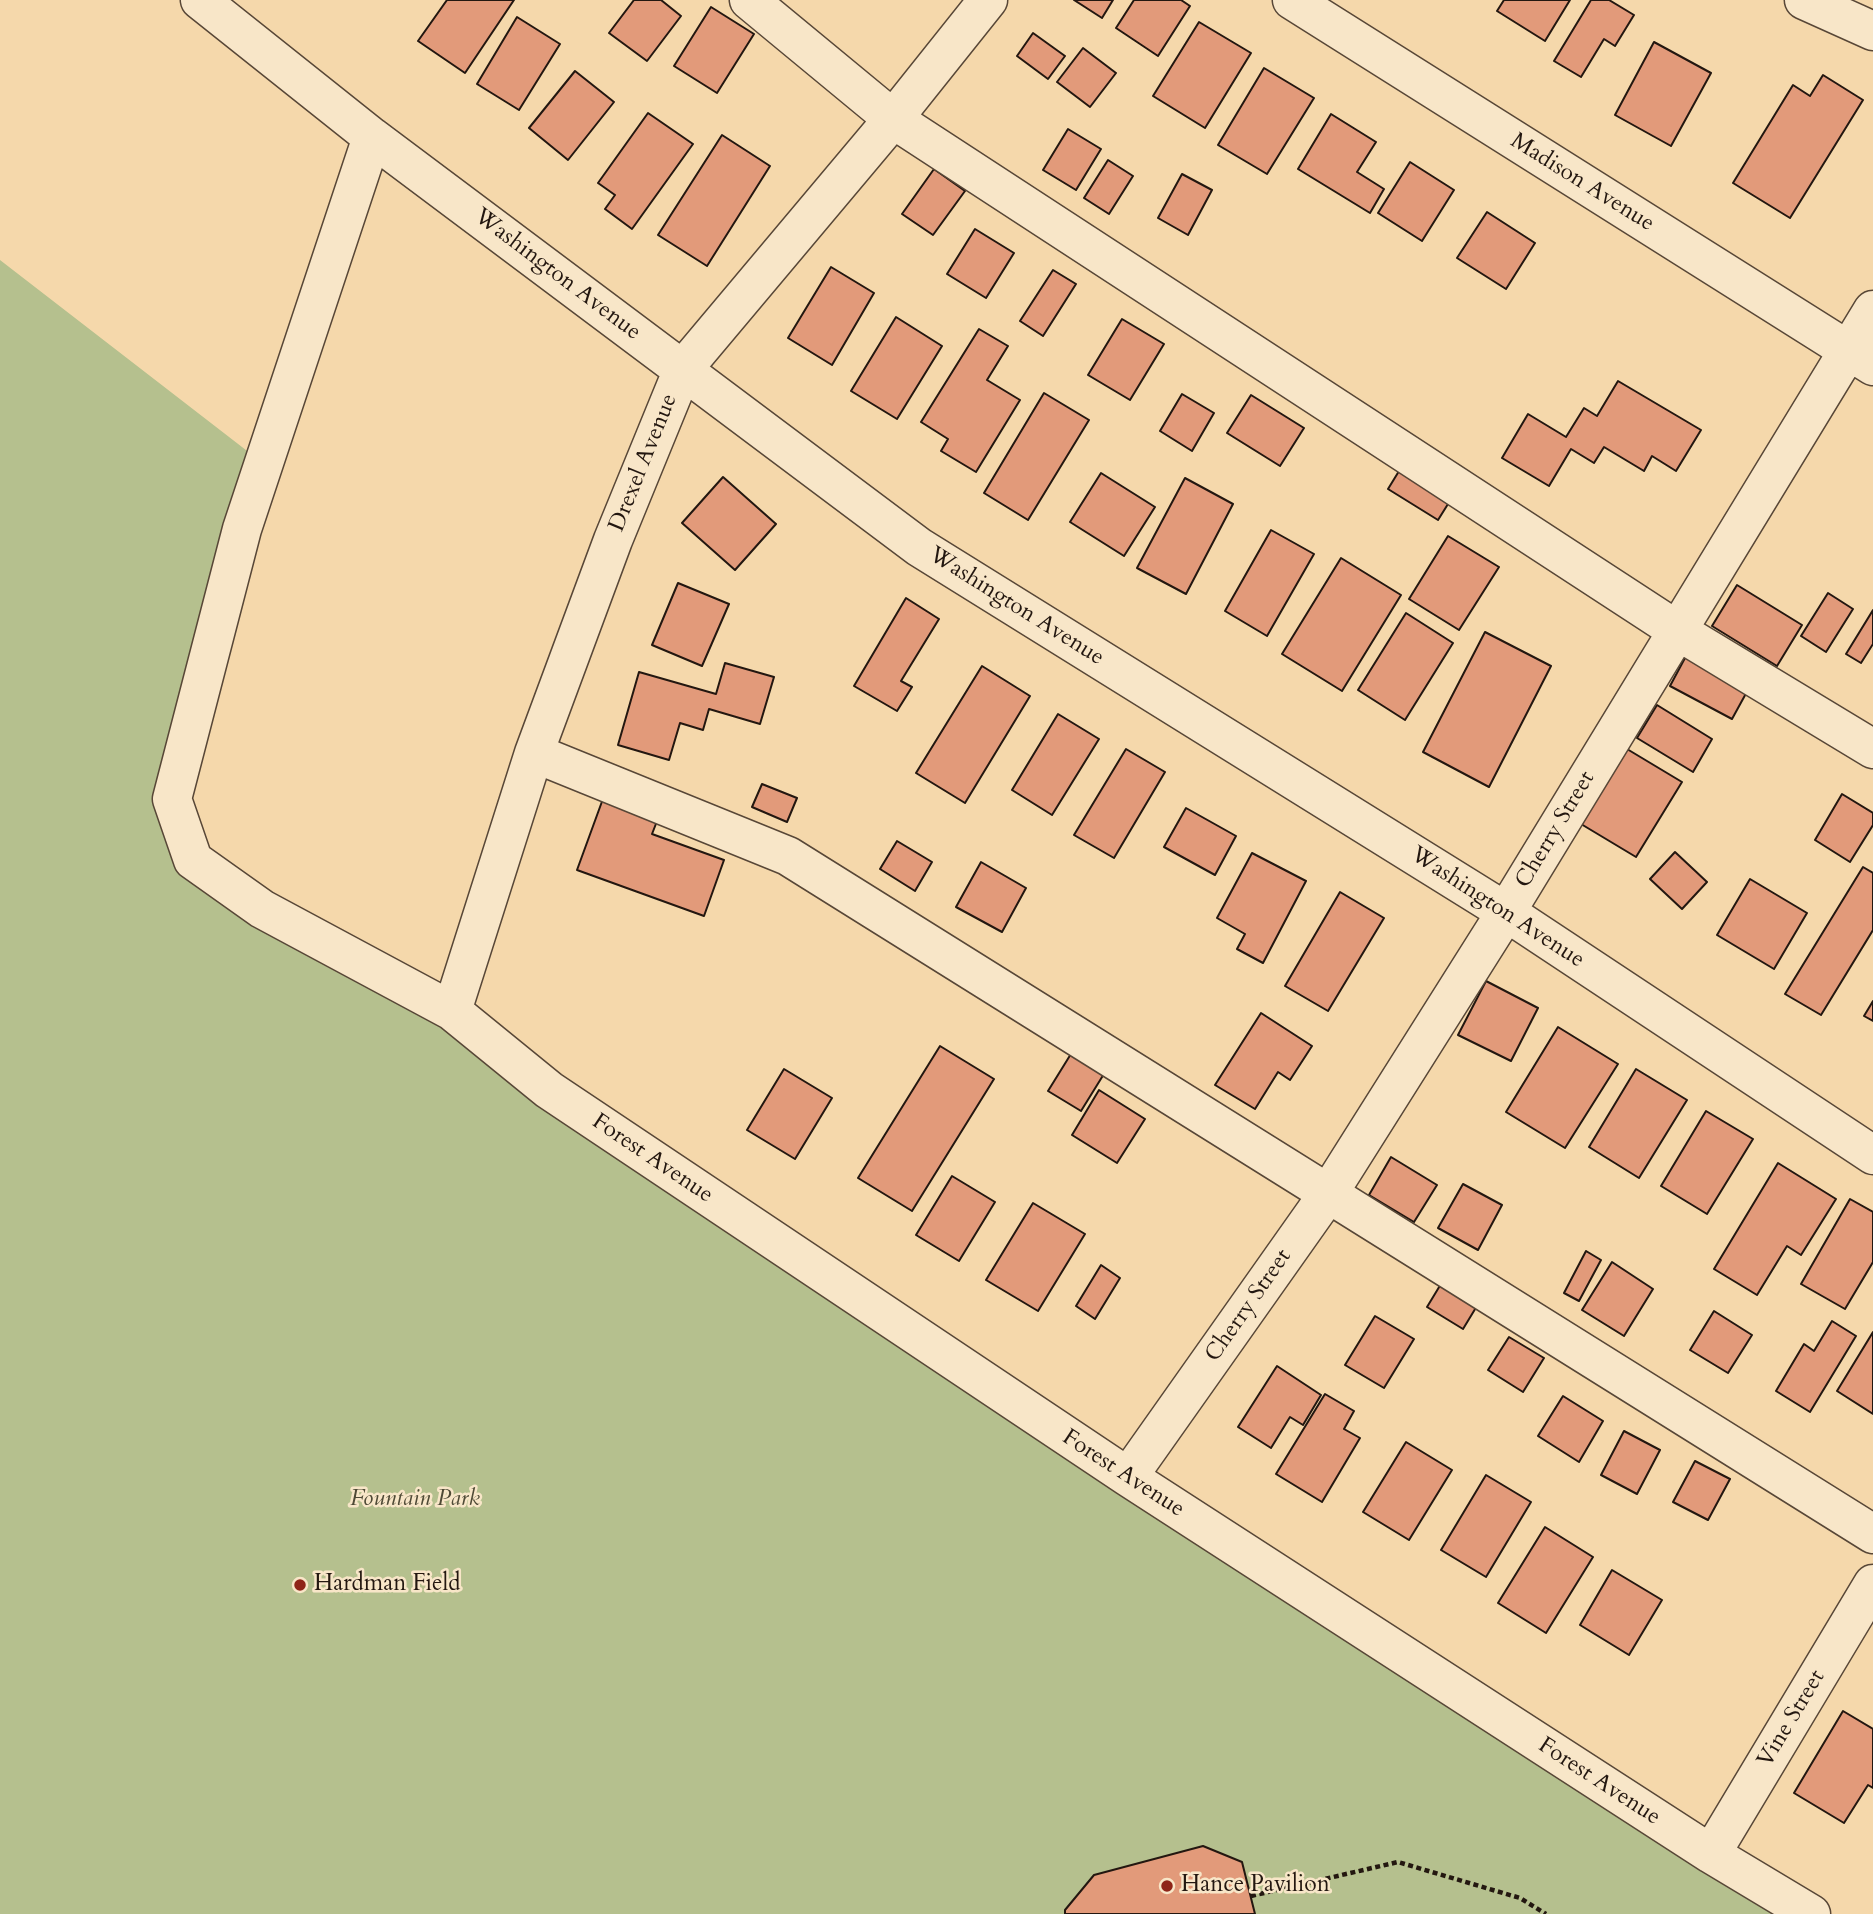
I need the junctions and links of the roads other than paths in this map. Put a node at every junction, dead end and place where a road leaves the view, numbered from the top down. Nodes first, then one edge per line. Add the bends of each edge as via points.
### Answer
1 (200, 0) edge
2 (749, 0) edge
3 (988, 0) edge
4 (1292, 0) edge
5 (1804, 0) edge
6 (1873, 31) edge
7 (893, 119) junction
8 (372, 137) junction
9 (1873, 310) edge
10 (1861, 358) edge
11 (683, 369) junction
12 (1678, 631) junction
13 (1873, 749) edge
14 (534, 753) junction
15 (1506, 912) junction
16 (452, 1011) junction
17 (1873, 1155) edge
18 (1328, 1194) junction
19 (1128, 1477) junction
20 (1873, 1534) edge
21 (1873, 1584) edge
22 (1711, 1854) junction
23 (1811, 1914) edge

1 - 8 street, Washington Avenue
2 - 7 street
3 - 7 street, Drexel Avenue
4 - 10 street, Madison Avenue
5 - 6 street
7 - 11 street, Drexel Avenue
7 - 12 street
8 - 11 street, Washington Avenue
8 - 16 street, Forest Avenue via 242,530 172,799 193,860 262,909
9 - 10 street, Cherry Street
10 - 12 street, Cherry Street
11 - 14 street, Drexel Avenue
11 - 15 street, Washington Avenue via 919,547
12 - 13 street
12 - 15 street, Cherry Street
14 - 16 street, Drexel Avenue
14 - 18 street via 788,856
15 - 17 street, Washington Avenue
15 - 18 street, Cherry Street
16 - 19 street, Forest Avenue via 548,1090
18 - 19 street, Cherry Street
18 - 20 street
19 - 22 street, Forest Avenue
21 - 22 street, Vine Street
22 - 23 street, Forest Avenue

